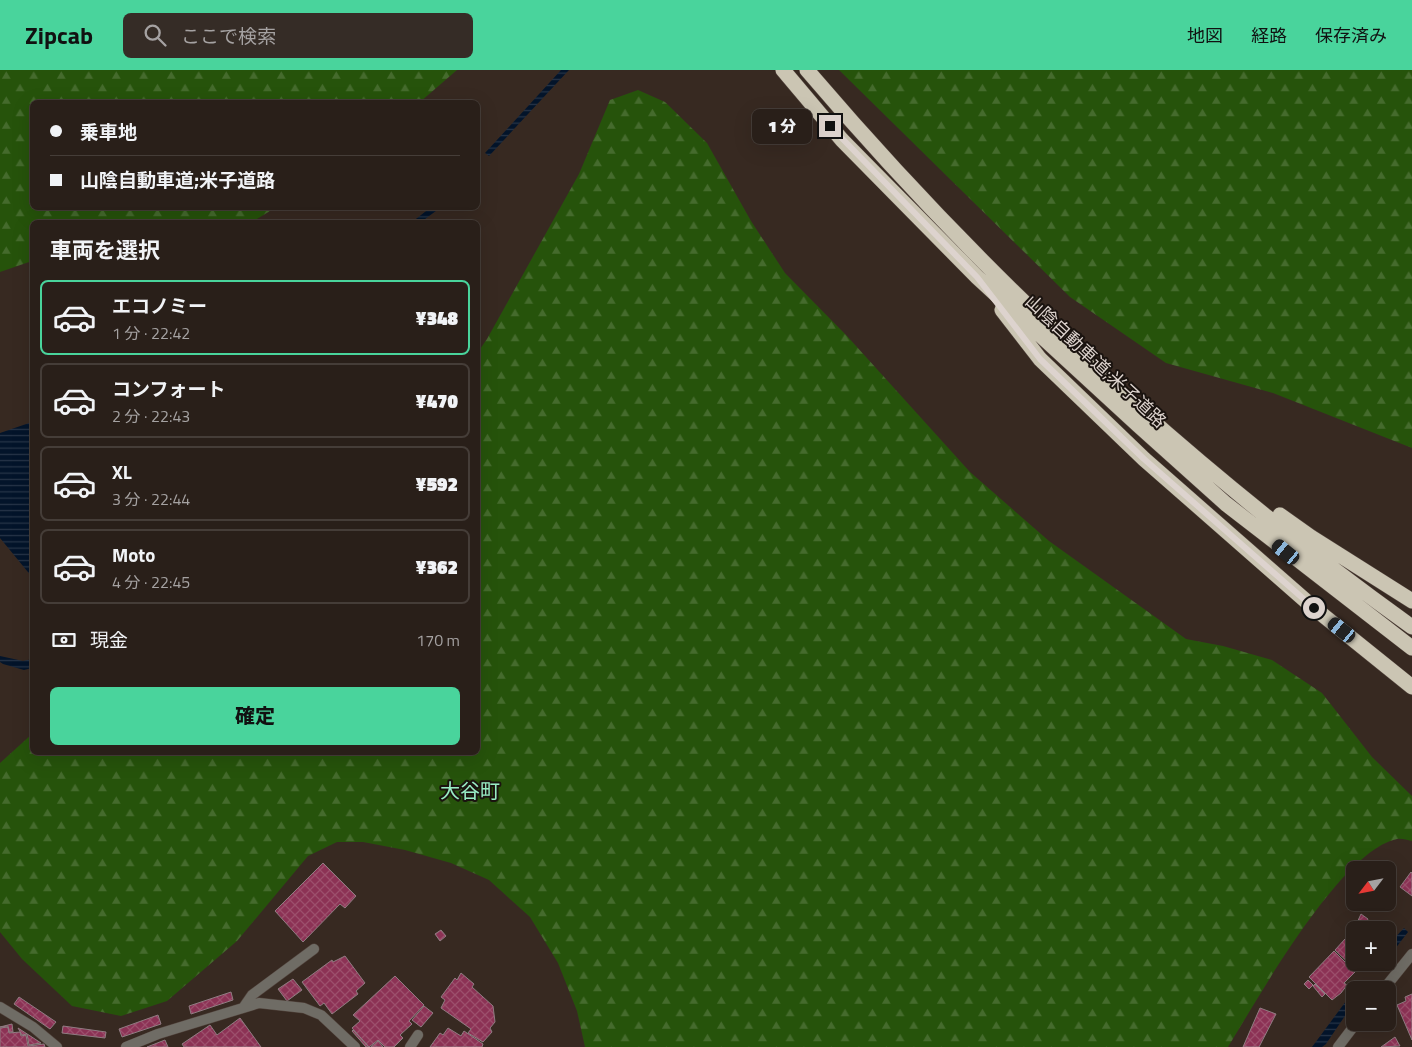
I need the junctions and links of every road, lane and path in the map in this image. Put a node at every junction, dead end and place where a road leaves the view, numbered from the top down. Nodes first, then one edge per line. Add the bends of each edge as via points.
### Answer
1 (783, 70) edge
2 (808, 70) edge
3 (977, 277) junction
4 (1053, 328) junction
5 (1412, 601) edge
6 (1412, 627) edge
7 (1412, 648) edge
8 (1412, 687) edge
9 (314, 949) dead end
10 (1412, 954) edge
11 (1390, 981) edge
12 (0, 1007) edge
13 (242, 1008) junction
14 (1350, 1031) edge
15 (418, 1036) dead end
16 (57, 1047) edge
17 (126, 1047) edge
18 (355, 1047) edge
19 (410, 1047) edge
20 (1338, 1047) edge

1 - 3 highway, 山陰自動車道;米子道路 via 842,140
2 - 4 highway, 山陰自動車道;米子道路 via 857,128 950,226
3 - 7 highway, 山陰自動車道;米子道路 via 1226,504
3 - 8 highway via 1040,359 1144,459 1299,595
4 - 5 highway via 1234,481 1311,537
4 - 6 highway, 山陰自動車道;米子道路 via 1094,369 1237,492
9 - 13 street via 252,995
10 - 11 street
12 - 16 street via 33,1027
13 - 17 street
13 - 18 street via 259,1003 304,1008 321,1015
14 - 20 street
15 - 19 street

